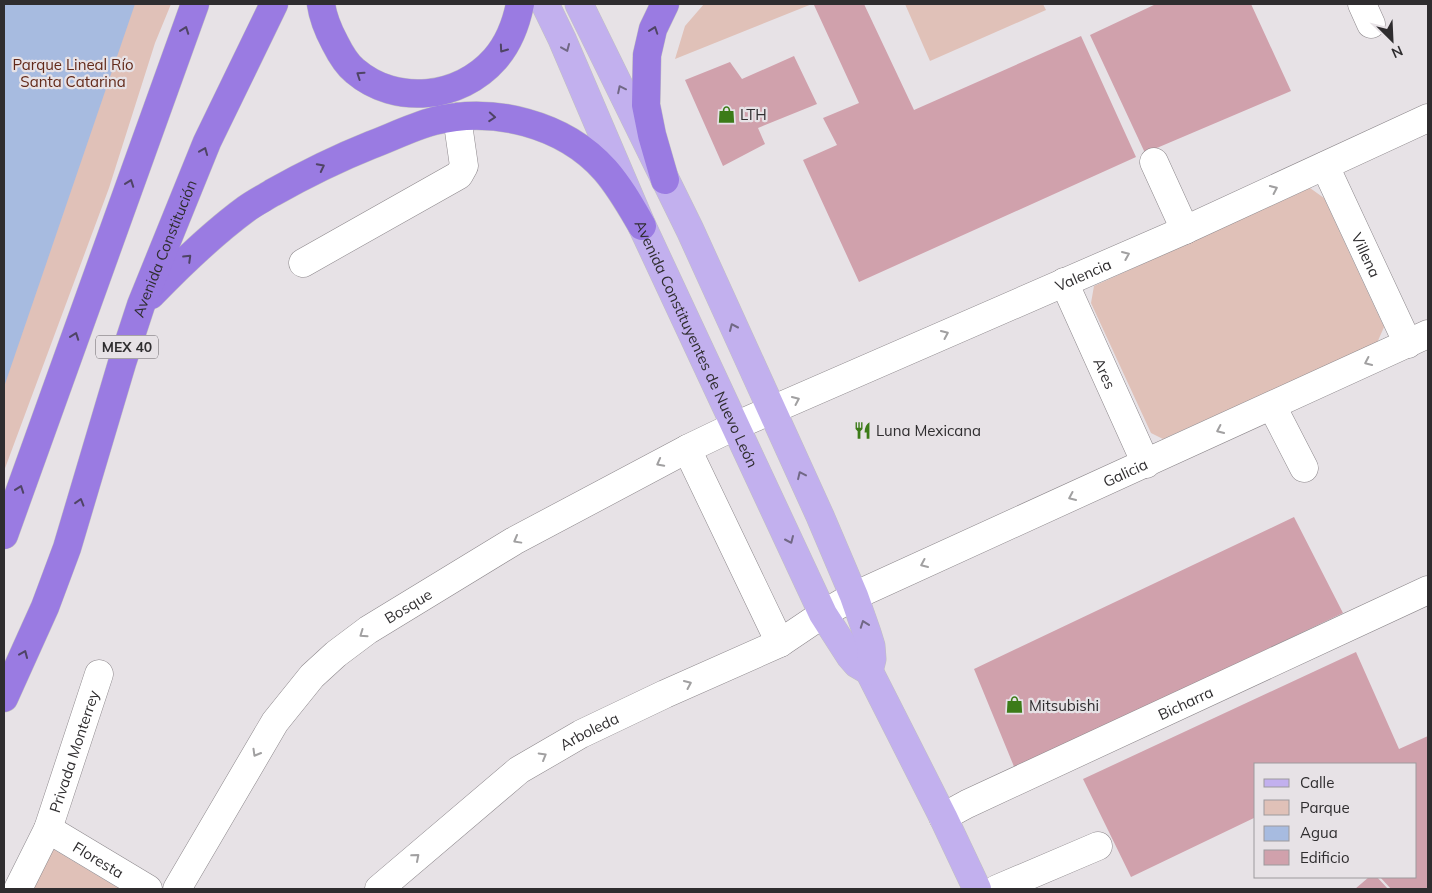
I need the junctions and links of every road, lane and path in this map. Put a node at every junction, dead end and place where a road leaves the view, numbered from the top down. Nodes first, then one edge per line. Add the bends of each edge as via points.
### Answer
1 (194, 4) edge
2 (274, 4) edge
3 (321, 4) edge
4 (520, 4) edge
5 (545, 4) edge
6 (579, 4) edge
7 (665, 4) edge
8 (457, 117) junction
9 (1428, 118) edge
10 (1154, 162) dead end
11 (1325, 166) junction
12 (665, 180) junction
13 (642, 226) junction
14 (1185, 230) junction
15 (302, 262) dead end
16 (1064, 282) junction
17 (141, 305) junction
18 (1418, 339) edge
19 (1272, 406) junction
20 (771, 411) junction
21 (736, 426) junction
22 (687, 449) junction
23 (1146, 464) junction
24 (1304, 468) dead end
25 (4, 535) edge
26 (1428, 590) edge
27 (854, 596) junction
28 (823, 614) junction
29 (780, 643) junction
30 (869, 671) junction
31 (99, 674) dead end
32 (4, 698) edge
33 (943, 817) junction
34 (48, 829) junction
35 (1098, 846) dead end
36 (18, 889) edge
37 (148, 889) edge
38 (177, 889) edge
39 (379, 889) edge
40 (977, 889) edge
41 (997, 889) edge

25 -> 1 highway, MEX 40
17 -> 2 highway, Avenida Constitución / MEX 40 via 207,142
4 -> 3 highway via 516,24 507,42 484,71 455,88 421,94 387,89 354,71 328,30
5 -> 13 main road, Avenida Constituyentes de Nuevo León
12 -> 6 main road
12 -> 7 highway via 646,105 647,55 653,29
8 -> 13 highway via 480,116 525,122 567,140 604,168
8 - 15 street via 464,166 459,175
17 -> 8 highway via 190,255 247,208 336,159 414,128
9 - 11 street, Valencia
10 - 14 street
14 -> 11 street, Valencia
11 - 18 street, Villena
20 -> 12 main road
13 - 21 main road, Avenida Constituyentes de Nuevo León
16 -> 14 street, Valencia
20 -> 16 street, Valencia
16 - 23 street, Ares
32 -> 17 highway, Avenida Constitución / MEX 40 via 45,607 67,548
18 -> 19 street, Galicia
19 -> 23 street, Galicia
19 - 24 street
20 - 21 street, Valencia
27 -> 20 main road
21 - 22 street, Bosque
21 -> 28 main road, Avenida Constituyentes de Nuevo León
22 - 29 street
22 -> 38 street, Bosque via 514,541 368,630 336,654 312,676 275,722
23 -> 27 street, Galicia
26 - 33 street, Bicharra
27 - 28 street, Galicia
30 -> 27 main road via 871,646
28 - 29 street, Arboleda
28 - 30 main road, Avenida Constituyentes de Nuevo León via 850,656
39 -> 29 street, Arboleda via 519,770 581,734
30 - 33 main road, Avenida Constituyentes de Nuevo León
31 - 34 street, Privada Monterrey
33 - 40 main road, Avenida Constituyentes de Nuevo León
34 - 36 street, Privada Monterrey
34 - 37 street, Floresta
35 - 41 street

